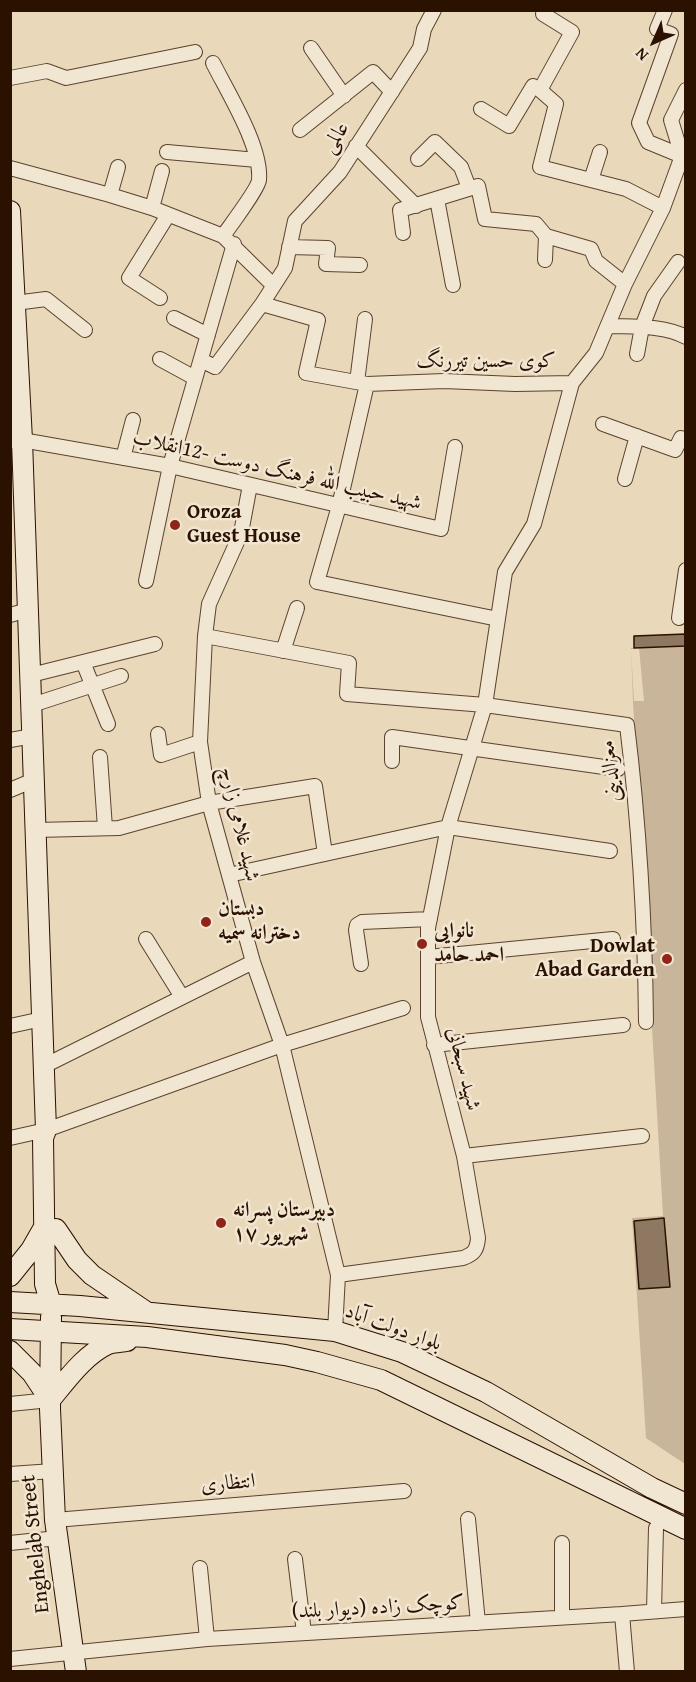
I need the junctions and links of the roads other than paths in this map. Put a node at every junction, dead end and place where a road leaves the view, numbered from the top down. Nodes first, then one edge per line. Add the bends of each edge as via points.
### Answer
1 (434, 10) edge
2 (546, 10) edge
3 (665, 10) edge
4 (311, 48) dead end
5 (195, 52) dead end
6 (213, 63) dead end
7 (10, 78) edge
8 (540, 90) junction
9 (686, 90) edge
10 (392, 92) junction
11 (344, 96) junction
12 (481, 109) dead end
13 (300, 130) dead end
14 (356, 146) junction
15 (167, 152) dead end
16 (600, 152) dead end
17 (684, 155) edge
18 (418, 159) dead end
19 (256, 160) junction
20 (118, 167) dead end
21 (10, 168) edge
22 (162, 171) dead end
23 (591, 180) junction
24 (469, 188) junction
25 (110, 195) junction
26 (437, 199) junction
27 (416, 206) junction
28 (153, 208) junction
29 (663, 208) junction
30 (10, 211) edge
31 (168, 215) junction
32 (11, 218) edge
33 (403, 234) dead end
34 (546, 236) junction
35 (228, 240) junction
36 (289, 247) junction
37 (544, 260) dead end
38 (678, 262) dead end
39 (360, 265) dead end
40 (625, 284) junction
41 (273, 285) junction
42 (453, 285) dead end
43 (160, 298) dead end
44 (15, 303) junction
45 (262, 304) junction
46 (174, 318) dead end
47 (365, 319) dead end
48 (609, 326) junction
49 (642, 327) junction
50 (85, 330) dead end
51 (208, 335) junction
52 (686, 337) edge
53 (14, 350) edge
54 (637, 354) dead end
55 (160, 359) dead end
56 (201, 360) junction
57 (195, 378) junction
58 (362, 383) junction
59 (572, 383) junction
60 (133, 420) dead end
61 (603, 424) dead end
62 (637, 436) junction
63 (686, 439) edge
64 (16, 441) edge
65 (455, 447) dead end
66 (123, 458) junction
67 (170, 466) junction
68 (625, 479) dead end
69 (249, 485) junction
70 (339, 506) junction
71 (686, 570) edge
72 (146, 581) dead end
73 (297, 608) dead end
74 (19, 612) edge
75 (679, 618) dead end
76 (498, 619) junction
77 (205, 636) junction
78 (155, 644) dead end
79 (283, 651) junction
80 (82, 662) junction
81 (30, 675) junction
82 (121, 676) dead end
83 (92, 685) junction
84 (32, 705) junction
85 (485, 705) junction
86 (108, 724) dead end
87 (158, 734) dead end
88 (33, 736) junction
89 (10, 740) edge
90 (200, 742) junction
91 (471, 749) junction
92 (100, 757) dead end
93 (392, 760) dead end
94 (618, 769) dead end
95 (34, 780) junction
96 (10, 790) edge
97 (209, 802) junction
98 (448, 827) junction
99 (105, 828) junction
100 (36, 830) junction
101 (610, 851) dead end
102 (326, 854) junction
103 (229, 875) junction
104 (430, 919) junction
105 (146, 939) dead end
106 (613, 939) dead end
107 (428, 957) junction
108 (253, 962) junction
109 (361, 964) dead end
110 (183, 997) junction
111 (403, 1008) dead end
112 (42, 1019) junction
113 (646, 1022) dead end
114 (623, 1025) dead end
115 (10, 1026) edge
116 (282, 1045) junction
117 (434, 1045) junction
118 (44, 1066) junction
119 (46, 1130) junction
120 (642, 1136) dead end
121 (10, 1138) edge
122 (464, 1156) junction
123 (50, 1228) junction
124 (338, 1275) junction
125 (10, 1276) edge
126 (10, 1302) edge
127 (51, 1304) junction
128 (147, 1312) junction
129 (10, 1329) edge
130 (326, 1330) junction
131 (50, 1331) junction
132 (147, 1337) junction
133 (10, 1351) edge
134 (317, 1362) junction
135 (50, 1400) junction
136 (10, 1404) edge
137 (53, 1471) junction
138 (10, 1474) edge
139 (404, 1491) dead end
140 (686, 1504) edge
141 (468, 1519) dead end
142 (656, 1528) dead end
143 (56, 1529) junction
144 (686, 1529) edge
145 (10, 1543) edge
146 (562, 1543) dead end
147 (296, 1560) dead end
148 (200, 1568) dead end
149 (686, 1609) edge
150 (654, 1611) junction
151 (622, 1614) junction
152 (562, 1617) junction
153 (478, 1623) junction
154 (304, 1634) junction
155 (207, 1639) junction
156 (10, 1659) edge
157 (74, 1663) edge
158 (627, 1671) edge

1 - 10 street, عالمی via 420,48
2 - 8 street via 543,14 572,32
3 - 17 street via 657,29 671,34 639,123 648,142
4 - 11 street
5 - 7 street via 66,78 47,71
6 - 19 street via 249,135
8 - 12 street via 533,86 509,126
8 - 23 street via 556,104 540,167
9 - 17 street via 671,120
10 - 11 street via 373,72
10 - 14 street, عالمی
11 - 13 street
14 - 27 street
14 - 36 street, عالمی via 340,172 295,221
15 - 19 street
16 - 23 street
17 - 29 street
18 - 24 street via 435,142 461,167
19 - 35 street via 259,182
20 - 25 street
21 - 25 street
22 - 28 street
23 - 29 street via 626,189
24 - 26 street
24 - 34 street via 478,186 485,219 536,224
25 - 28 street
26 - 27 street
26 - 42 street
27 - 33 street via 399,210
28 - 31 street
29 - 40 street
30 - 32 main road, Enghelab Street
31 - 35 street
31 - 43 street via 129,278
32 - 44 main road, Enghelab Street
34 - 37 street
34 - 40 street via 591,249 596,261
35 - 41 street
35 - 51 street
36 - 39 street via 328,248 326,264
36 - 41 street, عالمی via 285,268
38 - 49 street via 654,296
40 - 48 street
41 - 45 street
44 - 50 street via 46,299
44 - 53 main road, Enghelab Street
45 - 56 street via 215,367
45 - 58 street, کوی حسین تیررنگ via 318,320 306,373
46 - 51 street
47 - 58 street
48 - 49 street
48 - 59 street via 596,353
49 - 52 street
49 - 54 street
51 - 56 street
53 - 64 main road, Enghelab Street
55 - 57 street
56 - 57 street
57 - 67 street
58 - 59 street, کوی حسین تیررنگ
58 - 70 street
59 - 76 street, کوی حسین تیررنگ via 534,524 504,572
60 - 66 street
61 - 62 street
62 - 63 street via 675,450 681,438
62 - 68 street
64 - 66 street, شهید حبیب الله فرهنگ دوست -12انقلاب
64 - 74 main road, Enghelab Street
65 - 70 street, شهید حبیب الله فرهنگ دوست -12انقلاب via 441,529
66 - 67 street, شهید حبیب الله فرهنگ دوست -12انقلاب
67 - 69 street, شهید حبیب الله فرهنگ دوست -12انقلاب
67 - 72 street
69 - 70 street, شهید حبیب الله فرهنگ دوست -12انقلاب
69 - 77 street, شهید غلامی زارچ via 241,533 209,604
70 - 76 street via 317,582
71 - 75 street
73 - 79 street
74 - 81 main road, Enghelab Street
76 - 85 street, کوی حسین تیررنگ
77 - 79 street
77 - 90 street, شهید غلامی زارچ
78 - 80 street
79 - 85 street, معزالدینی via 349,663 347,694
80 - 81 street
80 - 83 street
81 - 84 main road, Enghelab Street
82 - 83 street
83 - 84 street
83 - 86 street
84 - 88 main road, Enghelab Street
85 - 91 street, شهید سبحانی
85 - 113 street, معزالدینی via 627,725 645,939
87 - 90 street via 161,755
88 - 89 street
88 - 95 main road, Enghelab Street
90 - 97 street, شهید غلامی زارچ
91 - 93 street via 392,737
91 - 94 street
91 - 98 street, شهید سبحانی
92 - 99 street
95 - 96 street
95 - 100 main road, Enghelab Street
97 - 99 street via 119,828
97 - 102 street via 315,786
97 - 103 street, شهید غلامی زارچ
98 - 101 street
98 - 102 street
98 - 104 street, شهید سبحانی
99 - 100 street
100 - 112 main road, Enghelab Street
102 - 103 street
103 - 108 street, شهید غلامی زارچ
104 - 107 street, شهید سبحانی
104 - 109 street via 357,925
105 - 110 street
106 - 107 street
107 - 117 street, شهید سبحانی via 428,1017
108 - 110 street
108 - 116 street, شهید غلامی زارچ
110 - 118 street
111 - 116 street
112 - 115 street
112 - 118 main road, Enghelab Street
114 - 117 street
116 - 119 street
116 - 124 street, شهید غلامی زارچ
117 - 122 street, شهید سبحانی
118 - 119 main road, Enghelab Street
119 - 121 street
119 - 123 main road, Enghelab Street via 43,1138
120 - 122 street
122 - 124 street, شهید سبحانی via 478,1238 472,1254
123 - 125 main road
123 - 127 main road, Enghelab Street via 45,1284
123 - 128 main road via 92,1275
124 - 130 street
126 - 127 main road, بلوار دولت آباد
127 - 128 main road, بلوار دولت آباد
127 - 131 main road, Enghelab Street
128 - 130 main road, بلوار دولت آباد
129 - 131 main road
130 - 134 main road via 310,1332 304,1341 307,1352
130 - 140 main road, بلوار دولت آباد via 402,1352 486,1392
131 - 132 main road
131 - 135 main road, Enghelab Street
132 - 134 main road
132 - 135 main road via 110,1343 94,1353
133 - 135 main road via 32,1373
134 - 144 main road via 381,1380
135 - 136 street
135 - 137 main road, Enghelab Street
137 - 138 street
137 - 143 main road, Enghelab Street
139 - 143 street, انتظاری
141 - 153 street
142 - 150 street
143 - 145 street, انتظاری
143 - 157 main road, Enghelab Street
146 - 152 street
147 - 154 street
148 - 155 street
149 - 150 street, کوچک زاده (دیوار بلند)
150 - 151 street, کوچک زاده (دیوار بلند)
151 - 152 street, کوچک زاده (دیوار بلند)
151 - 158 street
152 - 153 street, کوچک زاده (دیوار بلند)
153 - 154 street, کوچک زاده (دیوار بلند)
154 - 155 street, کوچک زاده (دیوار بلند)
155 - 157 street, کوچک زاده (دیوار بلند)
156 - 157 street, کوچک زاده (دیوار بلند)

